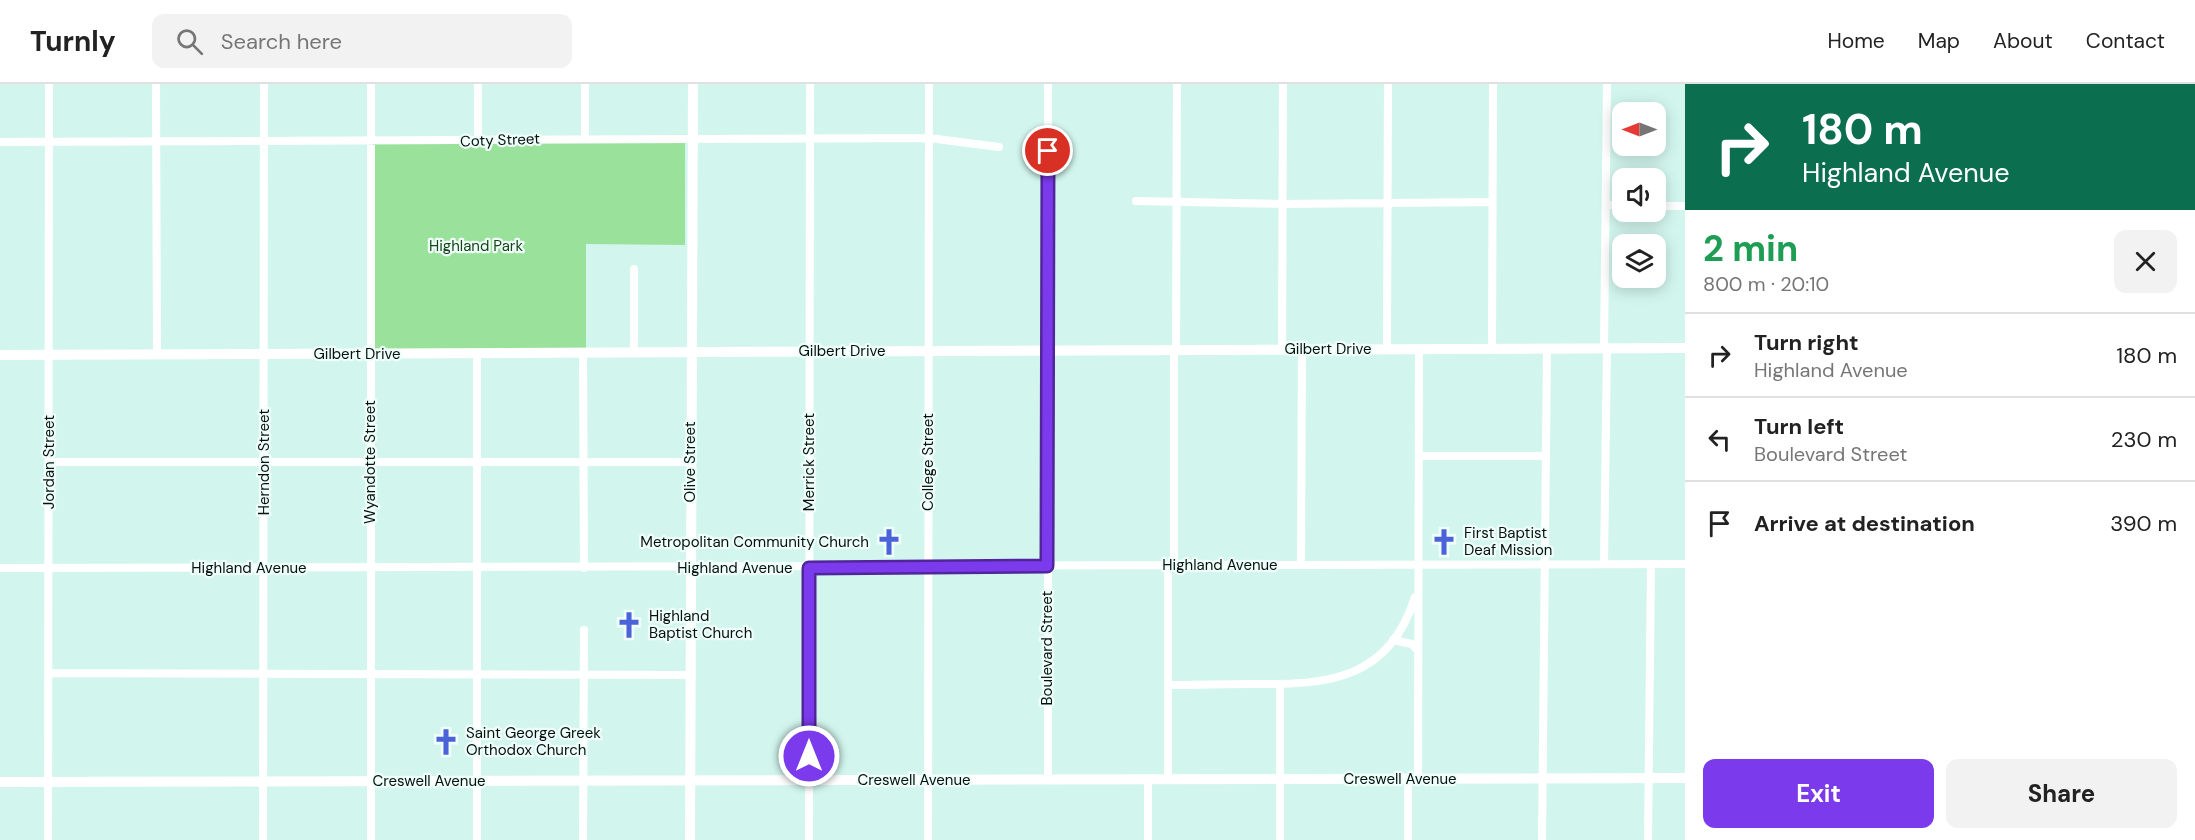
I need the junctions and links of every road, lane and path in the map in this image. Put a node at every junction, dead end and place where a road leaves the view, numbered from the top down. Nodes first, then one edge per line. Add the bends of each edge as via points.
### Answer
1 (49, 84) edge
2 (156, 84) edge
3 (264, 84) edge
4 (371, 84) edge
5 (478, 84) edge
6 (585, 84) edge
7 (693, 84) edge
8 (810, 84) edge
9 (929, 84) edge
10 (1048, 84) edge
11 (1177, 84) edge
12 (1283, 84) edge
13 (1388, 84) edge
14 (1493, 84) edge
15 (1607, 84) edge
16 (585, 138) junction
17 (693, 138) junction
18 (929, 138) junction
19 (810, 139) junction
20 (371, 140) junction
21 (156, 141) junction
22 (264, 141) junction
23 (478, 141) junction
24 (0, 142) edge
25 (49, 142) junction
26 (999, 147) dead end
27 (1136, 201) dead end
28 (1387, 202) junction
29 (1492, 202) junction
30 (1177, 203) junction
31 (1282, 204) junction
32 (1606, 205) junction
33 (1612, 205) edge
34 (1666, 206) edge
35 (1685, 206) edge
36 (634, 269) dead end
37 (1547, 348) junction
38 (1606, 348) junction
39 (1685, 348) edge
40 (1282, 349) junction
41 (1302, 349) junction
42 (1387, 349) junction
43 (1419, 349) junction
44 (1492, 349) junction
45 (1175, 350) junction
46 (809, 351) junction
47 (928, 351) junction
48 (1048, 351) junction
49 (584, 352) junction
50 (634, 352) junction
51 (691, 352) junction
52 (477, 353) junction
53 (264, 354) junction
54 (370, 354) junction
55 (49, 355) junction
56 (157, 355) junction
57 (0, 356) edge
58 (1419, 456) junction
59 (1546, 456) junction
60 (49, 462) junction
61 (264, 462) junction
62 (370, 462) junction
63 (477, 462) junction
64 (584, 462) junction
65 (690, 462) junction
66 (1544, 564) junction
67 (1604, 564) junction
68 (1651, 564) junction
69 (1685, 564) edge
70 (1301, 565) junction
71 (1419, 565) junction
72 (1047, 566) junction
73 (1171, 566) junction
74 (928, 567) junction
75 (0, 568) edge
76 (49, 568) junction
77 (264, 568) junction
78 (371, 568) junction
79 (477, 568) junction
80 (584, 568) junction
81 (690, 568) junction
82 (809, 568) junction
83 (1418, 587) junction
84 (584, 630) dead end
85 (1393, 640) junction
86 (1418, 651) junction
87 (49, 673) junction
88 (264, 673) junction
89 (371, 675) junction
90 (477, 675) junction
91 (584, 675) junction
92 (690, 675) junction
93 (1168, 685) junction
94 (1280, 685) junction
95 (1648, 778) junction
96 (1685, 778) edge
97 (1280, 779) junction
98 (1413, 779) junction
99 (1543, 779) junction
100 (809, 780) junction
101 (928, 780) junction
102 (1048, 780) junction
103 (1148, 780) junction
104 (1168, 780) junction
105 (263, 781) junction
106 (371, 781) junction
107 (477, 781) junction
108 (583, 781) junction
109 (690, 781) junction
110 (0, 782) edge
111 (48, 782) junction
112 (48, 840) edge
113 (263, 840) edge
114 (371, 840) edge
115 (477, 840) edge
116 (583, 840) edge
117 (690, 840) edge
118 (809, 840) edge
119 (928, 840) edge
120 (1148, 840) edge
121 (1280, 840) edge
122 (1408, 840) edge
123 (1542, 840) edge
124 (1648, 840) edge

1 - 25 street, Jordan Street
2 - 21 street
3 - 22 street, Herndon Street
4 - 20 street, Wyandotte Street
5 - 23 street
6 - 16 street
7 - 17 street, Olive Street
8 - 19 street, Merrick Street
9 - 18 street, College Street
10 - 48 street, Boulevard Street
11 - 30 street
12 - 31 street
13 - 28 street
14 - 29 street
15 - 32 street
16 - 17 street, Coty Street
16 - 23 street, Coty Street
17 - 19 street, Coty Street
17 - 51 street, Olive Street
18 - 19 street, Coty Street
18 - 26 street, Coty Street
18 - 47 street, College Street
19 - 46 street, Merrick Street
20 - 22 street, Coty Street
20 - 23 street, Coty Street
20 - 54 street, Wyandotte Street
21 - 22 street, Coty Street
21 - 25 street, Coty Street
21 - 56 street
22 - 53 street, Herndon Street
24 - 25 street, Coty Street
25 - 55 street, Jordan Street
27 - 30 street
28 - 29 street
28 - 31 street
28 - 42 street
29 - 44 street
30 - 31 street
30 - 45 street
31 - 40 street
32 - 33 street
32 - 38 street
34 - 35 street
36 - 50 street
37 - 38 street, Gilbert Drive
37 - 44 street, Gilbert Drive
37 - 59 street
38 - 39 street, Gilbert Drive
38 - 67 street
40 - 41 street, Gilbert Drive
40 - 45 street, Gilbert Drive
41 - 42 street, Gilbert Drive
41 - 70 street
42 - 43 street, Gilbert Drive
43 - 44 street, Gilbert Drive
43 - 58 street
45 - 48 street, Gilbert Drive
45 - 73 street
46 - 47 street, Gilbert Drive
46 - 51 street, Gilbert Drive
46 - 82 street, Merrick Street
47 - 48 street, Gilbert Drive
47 - 74 street, College Street
48 - 72 street, Boulevard Street
49 - 50 street, Gilbert Drive
49 - 52 street, Gilbert Drive
49 - 64 street
50 - 51 street, Gilbert Drive
51 - 65 street, Olive Street
52 - 54 street, Gilbert Drive
52 - 63 street
53 - 54 street, Gilbert Drive
53 - 56 street, Gilbert Drive
53 - 61 street, Herndon Street
54 - 62 street, Wyandotte Street
55 - 56 street, Gilbert Drive
55 - 57 street, Gilbert Drive
55 - 60 street, Jordan Street
58 - 59 street
58 - 71 street
59 - 66 street
60 - 61 street
60 - 76 street, Jordan Street
61 - 62 street
61 - 77 street, Herndon Street
62 - 63 street
62 - 78 street, Wyandotte Street
63 - 64 street
63 - 79 street
64 - 65 street
64 - 80 street
65 - 81 street, Olive Street
66 - 67 street, Highland Avenue
66 - 71 street, Highland Avenue
66 - 99 street
67 - 68 street, Highland Avenue
68 - 69 street, Highland Avenue
68 - 95 street
70 - 71 street, Highland Avenue
70 - 73 street, Highland Avenue
71 - 83 street
72 - 73 street, Highland Avenue
72 - 74 street, Highland Avenue
72 - 102 street, Boulevard Street
73 - 93 street
74 - 82 street, Highland Avenue
74 - 101 street, College Street
75 - 76 street, Highland Avenue
76 - 77 street, Highland Avenue
76 - 87 street, Jordan Street
77 - 78 street, Highland Avenue
77 - 88 street, Herndon Street
78 - 79 street, Highland Avenue
78 - 89 street, Wyandotte Street
79 - 80 street, Highland Avenue
79 - 90 street
80 - 81 street, Highland Avenue
81 - 82 street, Highland Avenue
81 - 92 street, Olive Street
82 - 100 street, Merrick Street
83 - 85 street via 1408,616
83 - 86 street
84 - 91 street
85 - 86 street via 1402,640
85 - 94 street via 1372,660 1342,677
86 - 98 street
87 - 88 street
87 - 111 street, Jordan Street
88 - 89 street
88 - 105 street, Herndon Street
89 - 90 street
89 - 106 street, Wyandotte Street
90 - 91 street
90 - 107 street
91 - 92 street
91 - 108 street
92 - 109 street, Olive Street
93 - 94 street
93 - 104 street
94 - 97 street
95 - 96 street, Creswell Avenue
95 - 99 street, Creswell Avenue
95 - 124 street
97 - 98 street, Creswell Avenue
97 - 104 street, Creswell Avenue
97 - 121 street
98 - 99 street, Creswell Avenue
98 - 122 street
99 - 123 street
100 - 101 street, Creswell Avenue
100 - 109 street, Creswell Avenue
100 - 118 street, Merrick Street
101 - 102 street, Creswell Avenue
101 - 119 street, College Street
102 - 103 street, Creswell Avenue
103 - 104 street, Creswell Avenue
103 - 120 street
105 - 106 street, Creswell Avenue
105 - 111 street, Creswell Avenue
105 - 113 street, Herndon Street
106 - 107 street, Creswell Avenue
106 - 114 street, Wyandotte Street
107 - 108 street, Creswell Avenue
107 - 115 street
108 - 109 street, Creswell Avenue
108 - 116 street
109 - 117 street, Olive Street
110 - 111 street, Creswell Avenue
111 - 112 street, Jordan Street

